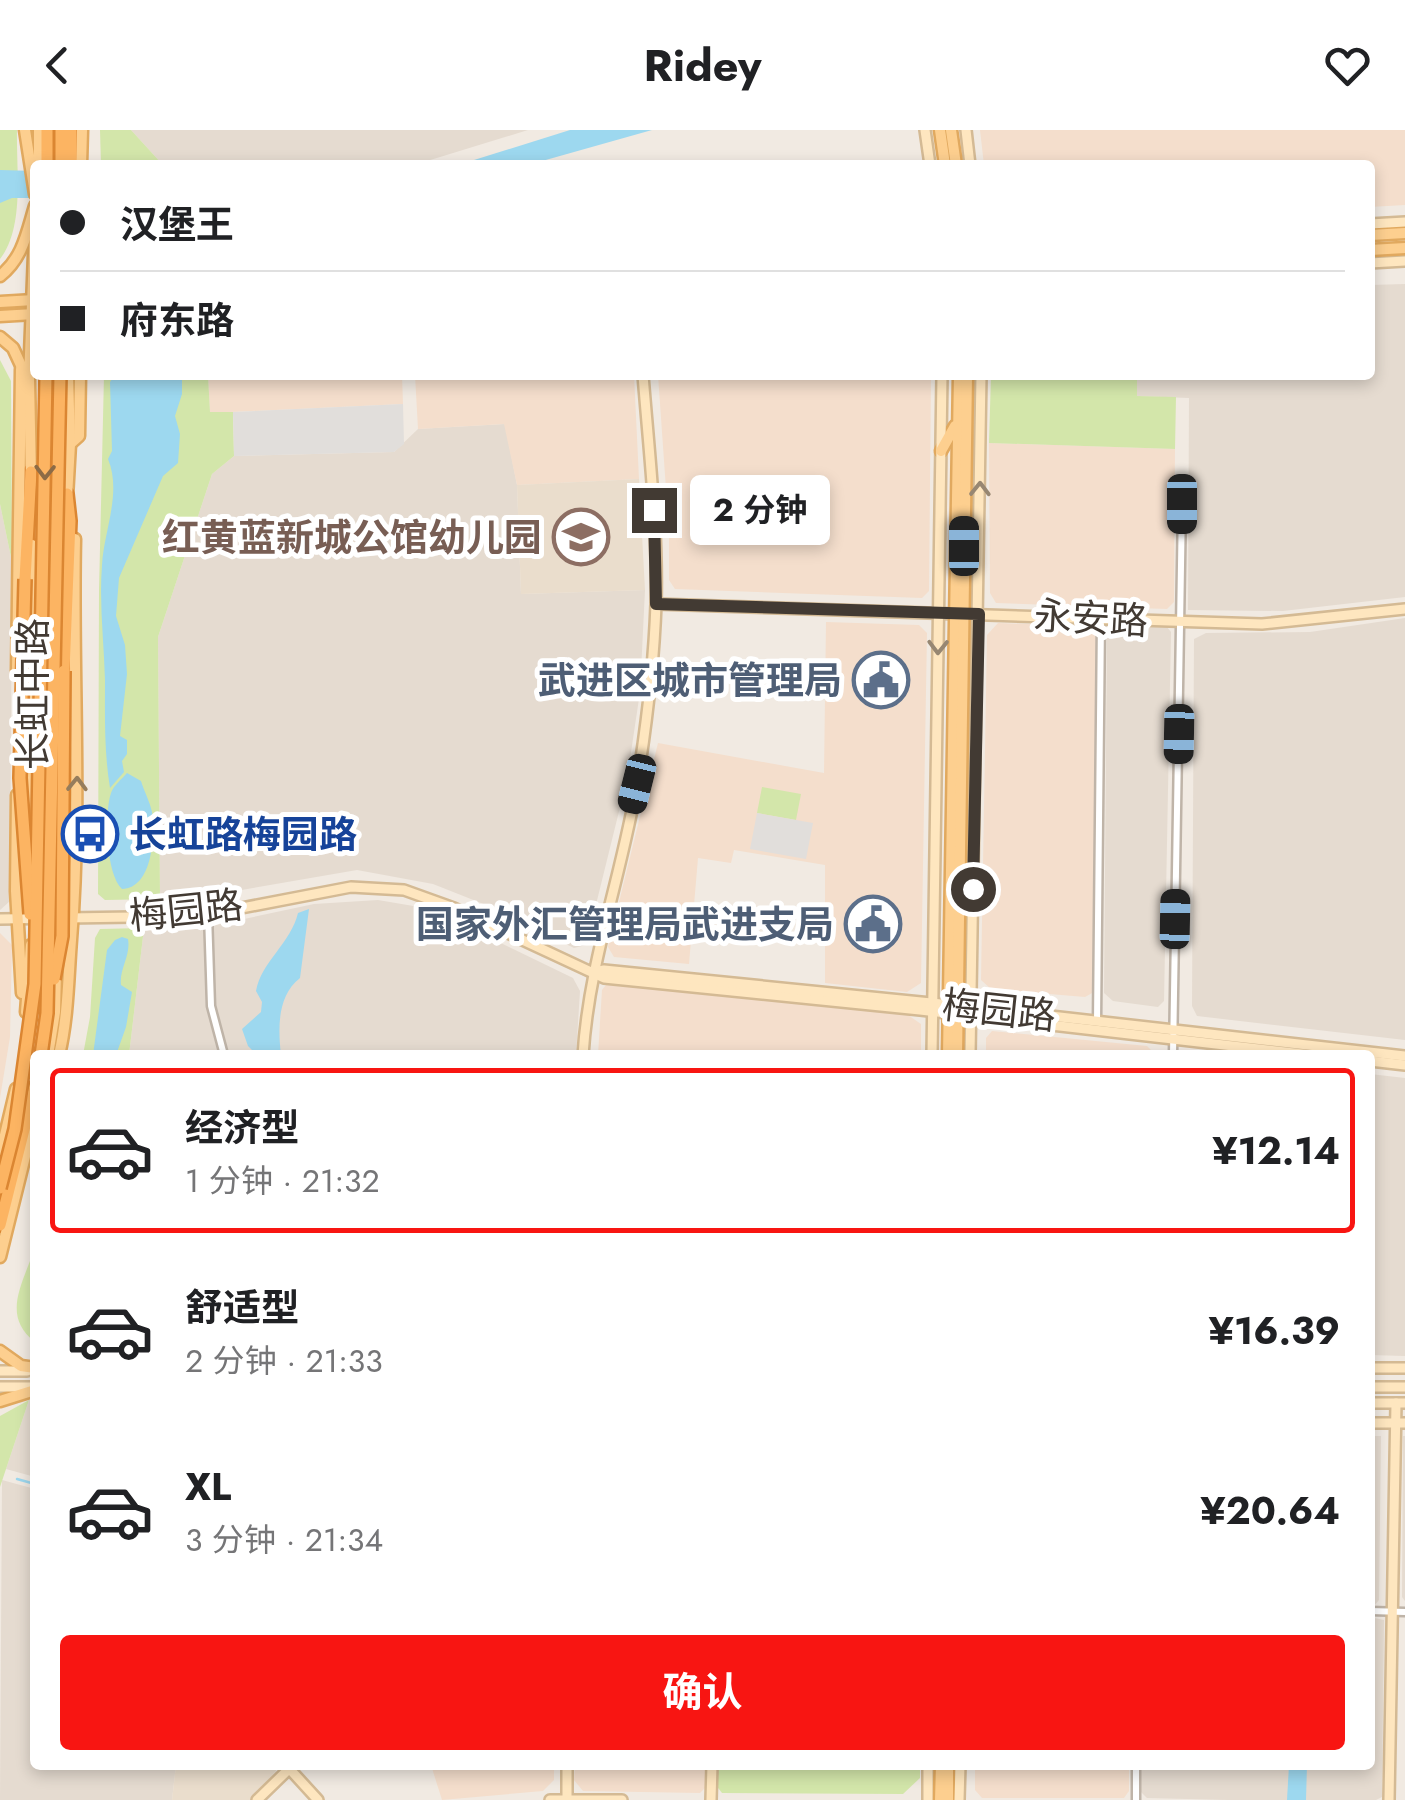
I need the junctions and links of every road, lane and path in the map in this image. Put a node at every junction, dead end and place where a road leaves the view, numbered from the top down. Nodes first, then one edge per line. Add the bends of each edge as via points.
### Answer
1 (25, 130) edge
2 (43, 130) edge
3 (66, 130) edge
4 (82, 130) edge
5 (925, 130) edge
6 (940, 130) edge
7 (951, 130) edge
8 (966, 130) edge
9 (32, 160) edge
10 (36, 160) edge
11 (46, 160) edge
12 (61, 160) edge
13 (70, 160) edge
14 (81, 160) edge
15 (929, 160) edge
16 (944, 160) edge
17 (955, 160) edge
18 (969, 160) edge
19 (30, 222) edge
20 (1405, 222) edge
21 (1375, 224) edge
22 (1405, 234) edge
23 (1375, 235) edge
24 (1405, 248) edge
25 (1375, 250) edge
26 (1405, 262) edge
27 (1375, 263) edge
28 (0, 276) edge
29 (30, 300) edge
30 (0, 302) edge
31 (30, 314) edge
32 (0, 316) edge
33 (0, 338) edge
34 (30, 341) edge
35 (25, 374) junction
36 (46, 380) edge
37 (60, 380) edge
38 (68, 380) edge
39 (80, 380) edge
40 (643, 380) edge
41 (942, 380) edge
42 (958, 380) edge
43 (966, 380) edge
44 (981, 380) edge
45 (958, 421) junction
46 (70, 444) junction
47 (941, 451) junction
48 (31, 472) junction
49 (67, 494) junction
50 (1182, 504) dead end
51 (656, 604) junction
52 (1405, 609) edge
53 (938, 612) junction
54 (960, 613) junction
55 (979, 614) junction
56 (1101, 618) junction
57 (1181, 622) junction
58 (208, 914) junction
59 (0, 919) edge
60 (57, 919) junction
61 (73, 919) junction
62 (18, 920) junction
63 (32, 920) junction
64 (592, 973) junction
65 (36, 984) junction
66 (932, 1007) junction
67 (953, 1010) junction
68 (971, 1011) junction
69 (47, 1012) junction
70 (1097, 1022) junction
71 (1173, 1035) junction
72 (24, 1037) junction
73 (44, 1050) edge
74 (45, 1050) edge
75 (60, 1050) edge
76 (223, 1050) edge
77 (583, 1050) edge
78 (932, 1050) edge
79 (949, 1050) edge
80 (957, 1050) edge
81 (970, 1050) edge
82 (1173, 1050) edge
83 (1276, 1050) edge
84 (1339, 1050) edge
85 (1375, 1053) edge
86 (1405, 1056) edge
87 (1375, 1062) edge
88 (1405, 1065) edge
89 (30, 1106) edge
90 (30, 1135) edge
91 (30, 1149) edge
92 (0, 1156) edge
93 (0, 1188) edge
94 (13, 1200) junction
95 (0, 1225) edge
96 (0, 1257) edge
97 (0, 1351) edge
98 (30, 1368) edge
99 (1375, 1368) edge
100 (1405, 1368) edge
101 (30, 1369) edge
102 (0, 1370) edge
103 (1375, 1386) edge
104 (0, 1387) edge
105 (1405, 1387) edge
106 (30, 1389) edge
107 (30, 1391) edge
108 (0, 1400) edge
109 (1375, 1403) edge
110 (1401, 1403) edge
111 (1375, 1422) edge
112 (1400, 1423) edge
113 (1375, 1612) edge
114 (1392, 1612) junction
115 (1405, 1612) edge
116 (285, 1770) edge
117 (292, 1770) edge
118 (567, 1770) edge
119 (712, 1770) edge
120 (928, 1770) edge
121 (944, 1770) edge
122 (960, 1770) edge
123 (1136, 1770) edge
124 (567, 1799) edge
125 (257, 1800) edge
126 (318, 1800) edge
127 (550, 1800) edge
128 (622, 1800) edge
129 (711, 1800) edge
130 (928, 1800) edge
131 (944, 1800) edge
132 (959, 1800) edge
133 (1136, 1800) edge
134 (1389, 1800) edge

1 - 9 main road
2 - 10 main road
2 - 11 highway
3 - 12 highway
3 - 13 highway
4 - 14 main road
5 - 15 street
6 - 16 main road
7 - 17 main road
8 - 18 street
19 - 28 main road via 21,252
20 - 21 street
22 - 23 main road
24 - 25 main road
26 - 27 street
29 - 30 main road
31 - 32 main road
33 - 35 main road
34 - 35 main road, 长虹中路
35 - 48 main road, 长虹中路
35 - 62 main road via 18,519
36 -> 65 highway, bridge
37 - 69 highway, bridge
38 - 46 main road, 长虹中路
39 - 46 main road via 80,436
40 - 51 street
41 - 47 street
42 - 45 main road
43 - 54 main road
55 -> 44 street
45 - 47 main road
45 - 54 main road
46 - 49 main road, 长虹中路
47 - 53 street
48 - 63 main road, 长虹中路
48 - 65 highway, bridge via 20,778
49 - 60 main road, 长虹中路
61 -> 49 main road via 78,678 75,525
49 - 69 highway, bridge via 62,936
50 - 57 street
51 - 53 street, 永安路
51 - 64 street via 637,784
52 - 57 street, 永安路 via 1301,622
53 - 54 street, 永安路
53 -> 66 street
54 - 55 street, 永安路
54 - 67 main road
55 - 56 street, 永安路
55 - 68 street
56 - 57 street, 永安路
56 - 70 street
57 - 71 street
58 - 61 street, 梅园路
58 - 64 street, 梅园路 via 350,887 404,890
58 - 76 street via 212,1006
59 - 62 street, 梅园路
60 - 61 street, 梅园路
60 - 63 street, 梅园路
60 - 74 main road, 长虹中路 via 55,1012
61 - 75 main road
62 - 63 street, 梅园路
62 - 72 main road
63 - 72 main road, 长虹中路
64 - 66 street, 梅园路
64 - 77 street
65 - 93 highway, bridge
66 - 67 street, 梅园路
66 - 78 street
67 - 68 street, 梅园路
67 - 79 main road
67 - 80 main road
68 - 70 street, 梅园路
68 - 71 street, 梅园路
68 - 81 street
69 - 73 highway, bridge
70 - 71 street, 梅园路
71 - 82 street
71 - 83 street, 梅园路
71 - 84 street, 梅园路
72 - 92 main road, 长虹中路
85 - 86 street, 梅园路
87 - 88 street
89 - 95 highway
90 - 94 main road
91 - 94 main road
94 - 96 main road
97 - 98 main road
99 - 100 street
101 - 102 street
103 - 105 street
104 - 106 street
107 - 108 main road
109 - 110 street
110 - 112 street
111 - 112 street
112 - 114 street
113 - 114 street
114 - 115 street
114 - 134 street
116 - 125 street
117 - 126 street
118 - 124 street
119 - 129 street
120 - 130 street
121 - 131 main road
122 - 132 street
123 - 133 street
124 - 127 street
124 - 128 street

